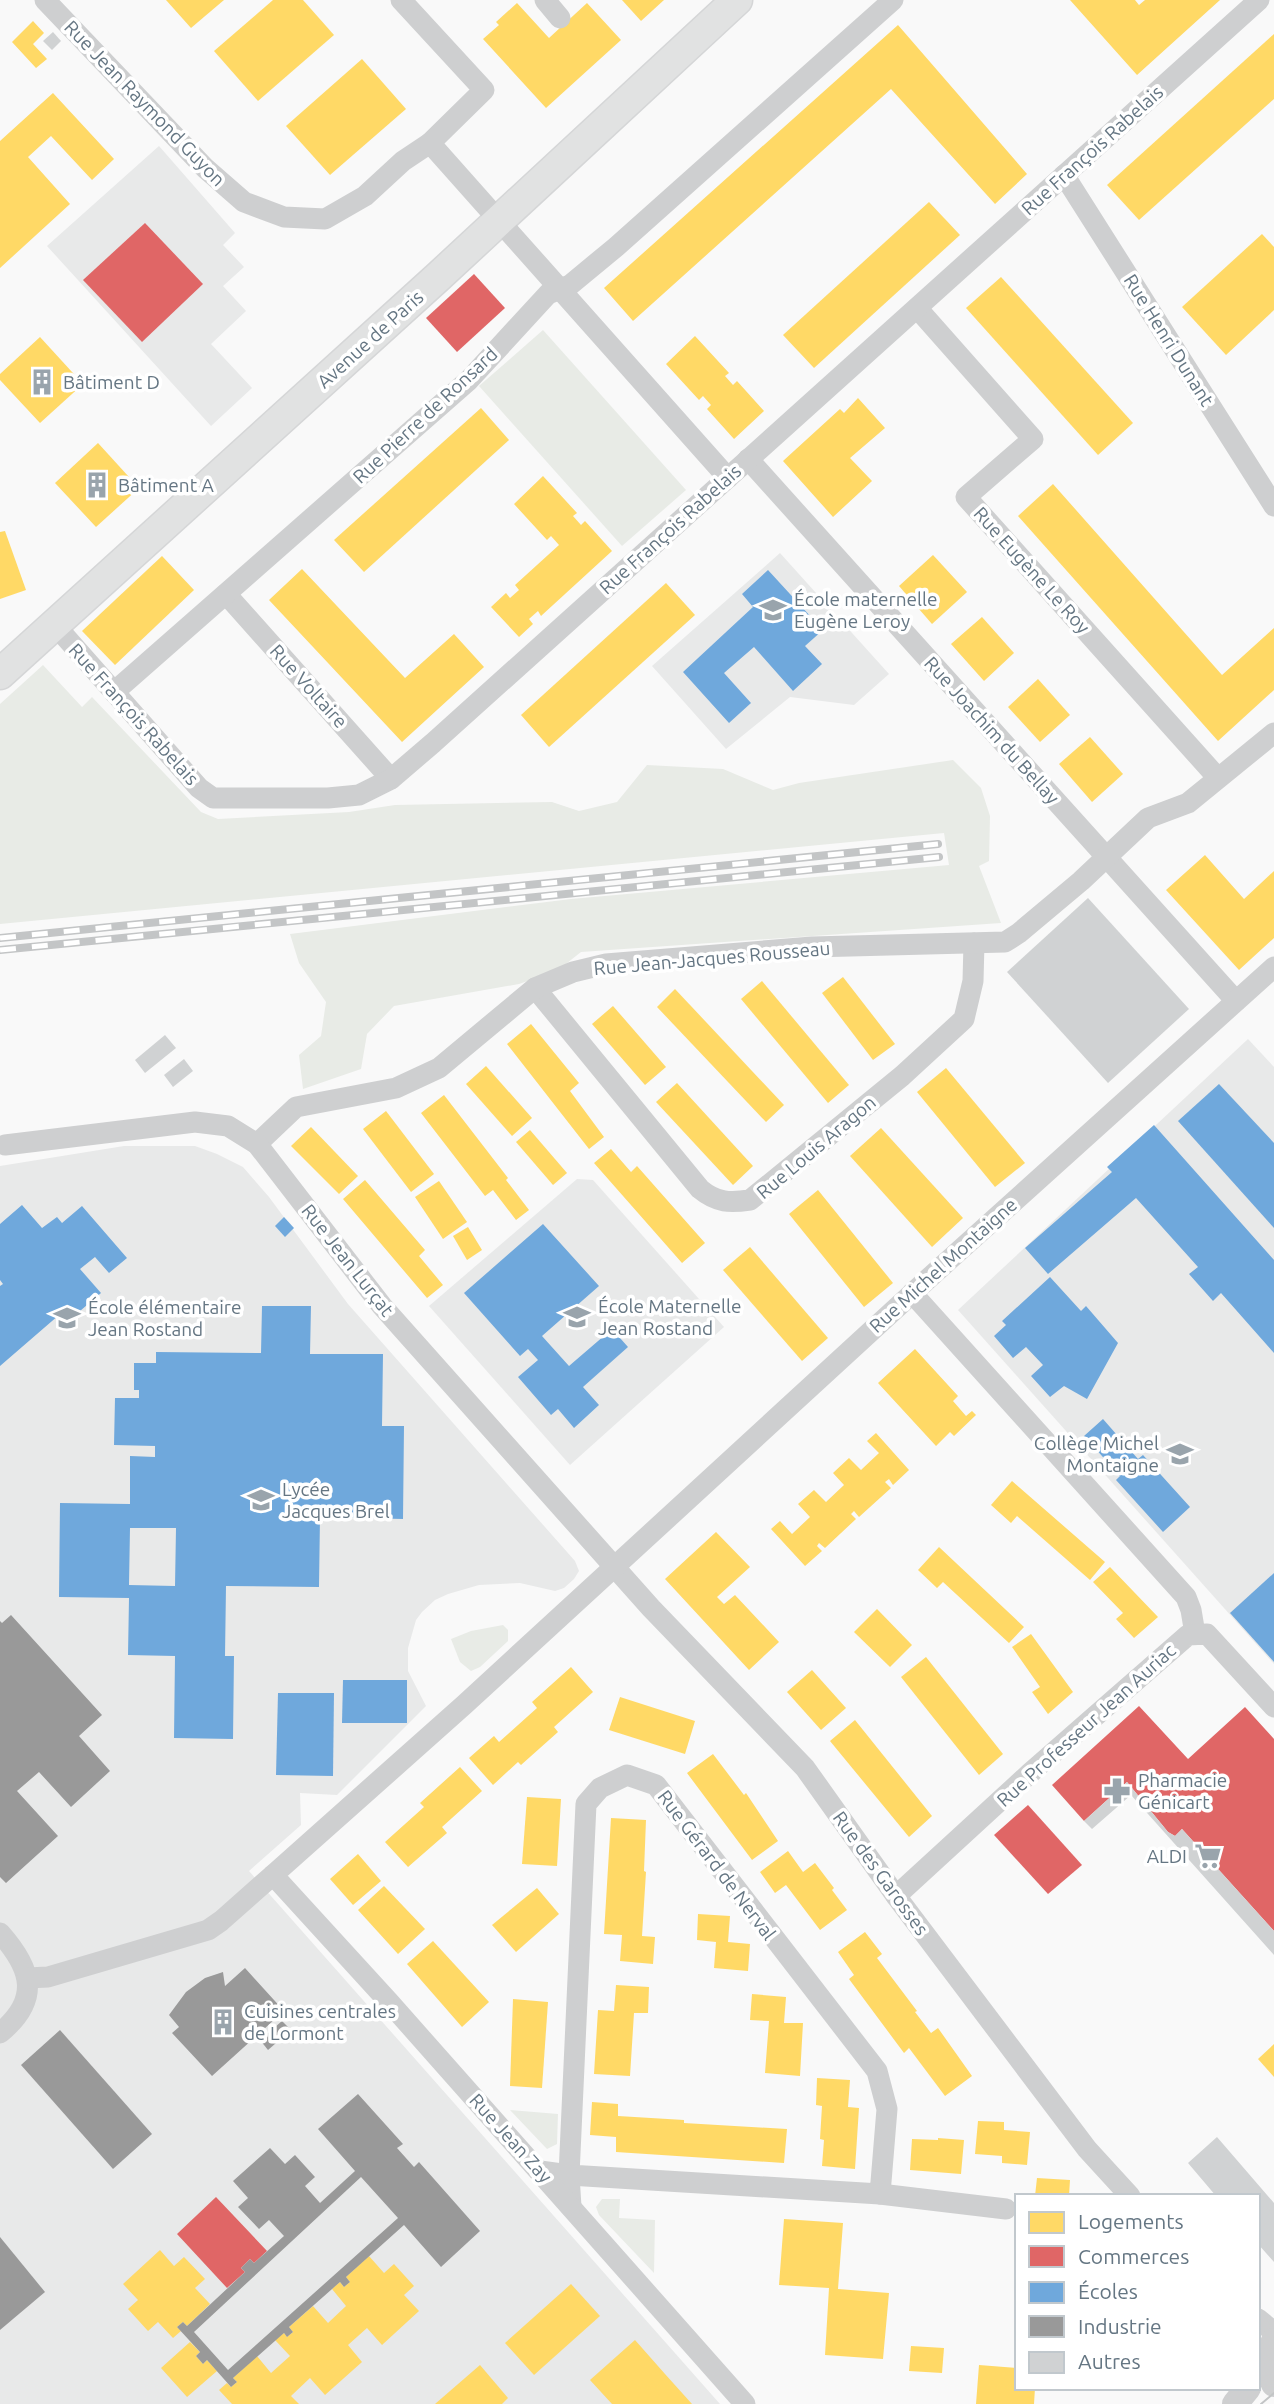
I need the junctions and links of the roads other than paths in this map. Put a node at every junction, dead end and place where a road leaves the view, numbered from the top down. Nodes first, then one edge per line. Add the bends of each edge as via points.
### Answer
1 (46, 0) edge
2 (401, 0) edge
3 (545, 0) edge
4 (709, 0) edge
5 (737, 0) edge
6 (893, 0) edge
7 (1259, 0) edge
8 (560, 18) dead end
9 (430, 143) junction
10 (1064, 174) junction
11 (491, 214) junction
12 (559, 289) junction
13 (917, 308) junction
14 (748, 459) junction
15 (728, 478) junction
16 (1274, 506) edge
17 (226, 594) junction
18 (54, 624) junction
19 (0, 651) edge
20 (0, 674) edge
21 (114, 692) junction
22 (1274, 733) edge
23 (1217, 777) junction
24 (391, 779) junction
25 (1106, 857) junction
26 (974, 943) junction
27 (1274, 967) edge
28 (535, 988) junction
29 (1236, 1002) junction
30 (5, 1144) dead end
31 (257, 1144) junction
32 (912, 1293) junction
33 (615, 1565) junction
34 (1195, 1634) junction
35 (1274, 1707) edge
36 (273, 1875) junction
37 (896, 1896) junction
38 (0, 1933) edge
39 (27, 1978) junction
40 (0, 2034) edge
41 (540, 2171) junction
42 (569, 2175) junction
43 (880, 2194) junction
44 (1128, 2194) edge
45 (571, 2207) junction
46 (1006, 2209) dead end
47 (1260, 2321) edge
48 (1274, 2332) edge
49 (1246, 2390) edge
50 (745, 2404) edge
51 (1235, 2404) edge

1 - 9 street, Rue Jean Raymond Guyon via 205,168 254,206 284,217 325,219 365,196
2 - 9 street, Rue Jean Raymond Guyon via 484,90
3 - 8 street
4 - 11 main road, Avenue de Paris
5 - 11 main road, Avenue de Paris
6 - 12 street, Rue Pierre de Ronsard via 616,247
7 - 10 street, Rue François Rabelais
9 - 11 street
10 - 13 street, Rue François Rabelais
10 - 16 street, Rue Henri Dunant
11 - 12 street
11 - 18 main road, Avenue de Paris
11 - 19 main road, Avenue de Paris
12 - 15 street
12 - 17 street, Rue Pierre de Ronsard via 548,294 469,380
13 - 14 street, Rue François Rabelais
13 - 23 street, Rue Eugène Le Roy via 1033,439 966,497
14 - 15 street, Rue François Rabelais
14 - 25 street, Rue Joachim du Bellay
15 - 24 street, Rue François Rabelais
17 - 21 street, Rue Pierre de Ronsard
17 - 24 street, Rue Voltaire
18 - 20 main road, Avenue de Paris
18 - 21 street, Rue François Rabelais
21 - 24 street, Rue François Rabelais via 213,798 359,796
22 - 23 street, Rue Jean-Jacques Rousseau
23 - 25 street, Rue Jean-Jacques Rousseau via 1188,803 1148,818
25 - 26 street, Rue Jean-Jacques Rousseau via 1011,939
25 - 29 street, Rue Joachim du Bellay
26 - 28 street, Rue Jean-Jacques Rousseau via 812,947 606,964
26 - 28 street, Rue Louis Aragon via 973,981 964,1019 751,1200 729,1203 700,1189
27 - 29 street, Rue Michel Montaigne
28 - 31 street, Rue Jean-Jacques Rousseau via 439,1068 396,1088 296,1107
29 - 32 street, Rue Michel Montaigne
30 - 31 street, Rue Jean Lurçat via 195,1122 228,1126
31 - 33 street, Rue Jean Lurçat via 382,1306
32 - 33 street, Rue Michel Montaigne
32 - 34 street via 1186,1597
33 - 36 street
33 - 37 street, Rue des Garosses via 804,1768
34 - 35 street, Rue Professeur Jean Auriac via 1207,1634
34 - 37 street, Rue Professeur Jean Auriac via 1144,1673
36 - 39 street via 208,1930 48,1977
36 - 41 street, Rue Jean Zay
37 - 44 street, Rue des Garosses via 1087,2149
38 - 39 street via 18,1952
39 - 40 street via 24,2004
41 - 42 street
41 - 45 street, Rue Jean Zay
42 - 43 street
42 - 43 street, Rue Gérard de Nerval via 586,1804 600,1788 627,1774 656,1785 877,2071 887,2109
42 - 45 street, Rue Gérard de Nerval
43 - 46 street
45 - 50 street, Rue Jean Zay
47 - 48 street
49 - 51 street

